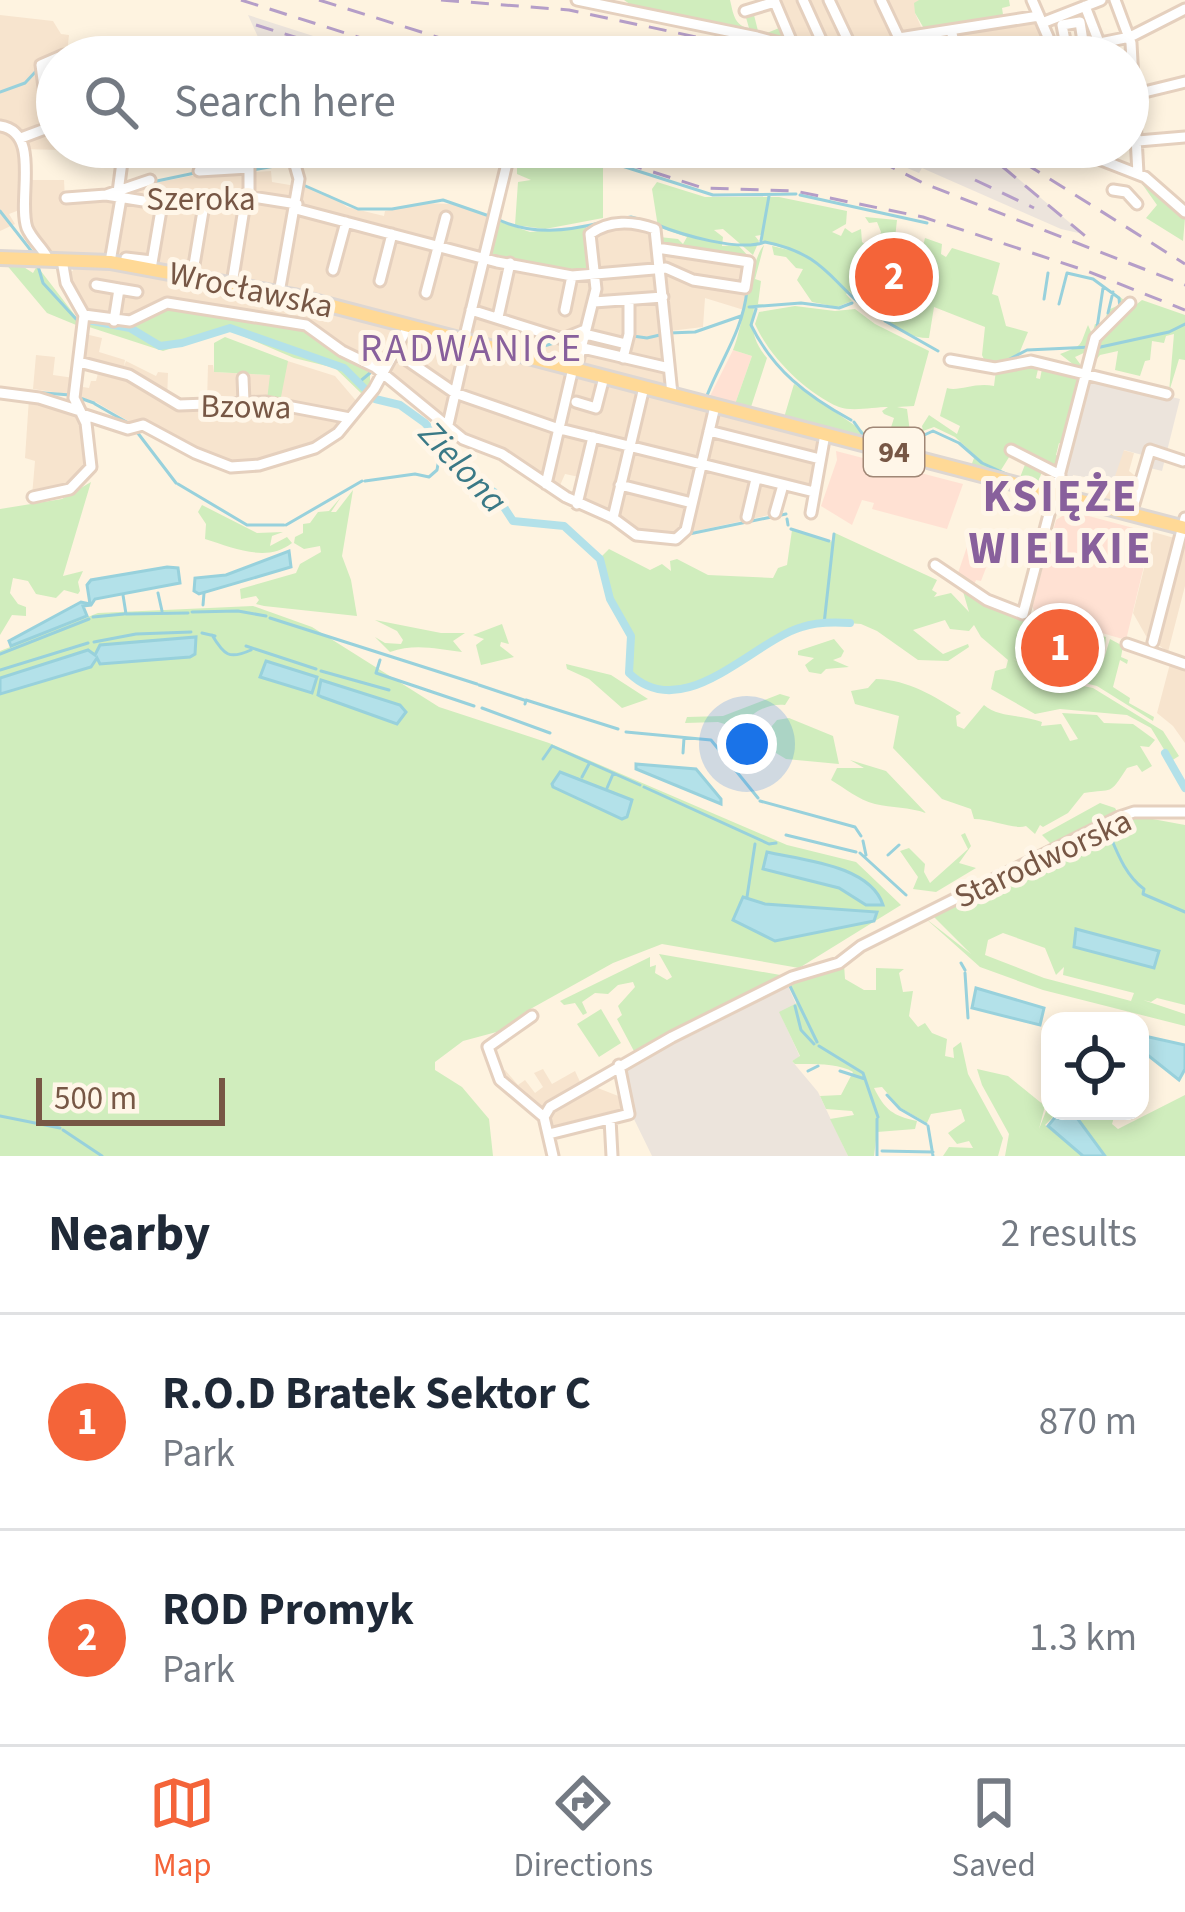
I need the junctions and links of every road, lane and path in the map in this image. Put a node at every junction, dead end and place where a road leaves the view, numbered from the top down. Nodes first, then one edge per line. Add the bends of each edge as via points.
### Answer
1 (577, 0) edge
2 (803, 0) edge
3 (829, 0) edge
4 (880, 0) edge
5 (1032, 0) edge
6 (1101, 0) edge
7 (1115, 0) edge
8 (774, 1) edge
9 (620, 4) edge
10 (1085, 6) junction
11 (1185, 9) edge
12 (745, 11) dead end
13 (1041, 20) junction
14 (951, 30) junction
15 (755, 36) edge
16 (789, 36) edge
17 (820, 36) edge
18 (846, 36) edge
19 (898, 36) edge
20 (912, 36) edge
21 (953, 36) edge
22 (1051, 36) edge
23 (1062, 36) edge
24 (1082, 36) edge
25 (1097, 36) edge
26 (1130, 36) edge
27 (1132, 36) edge
28 (1185, 82) edge
29 (1149, 91) edge
30 (0, 127) edge
31 (36, 133) edge
32 (1149, 136) edge
33 (1185, 137) edge
34 (21, 138) junction
35 (120, 168) edge
36 (296, 168) edge
37 (506, 168) edge
38 (1124, 168) edge
39 (1137, 168) edge
40 (199, 171) dead end
41 (1138, 174) junction
42 (150, 180) dead end
43 (1113, 190) dead end
44 (116, 195) junction
45 (248, 196) junction
46 (66, 197) dead end
47 (205, 199) junction
48 (1137, 204) dead end
49 (162, 205) junction
50 (297, 206) junction
51 (1185, 212) edge
52 (446, 217) dead end
53 (346, 222) junction
54 (392, 234) junction
55 (439, 247) junction
56 (657, 248) junction
57 (0, 258) edge
58 (126, 258) dead end
59 (483, 258) junction
60 (51, 259) junction
61 (110, 262) junction
62 (511, 263) junction
63 (152, 265) junction
64 (659, 268) junction
65 (334, 270) dead end
66 (596, 275) junction
67 (572, 276) junction
68 (192, 277) junction
69 (380, 281) dead end
70 (232, 284) junction
71 (97, 285) dead end
72 (119, 289) junction
73 (136, 292) dead end
74 (426, 292) dead end
75 (279, 293) junction
76 (662, 297) junction
77 (629, 300) junction
78 (594, 302) junction
79 (1130, 303) dead end
80 (472, 310) junction
81 (565, 310) dead end
82 (498, 317) junction
83 (84, 318) junction
84 (116, 321) junction
85 (409, 326) junction
86 (586, 332) junction
87 (466, 340) junction
88 (626, 344) junction
89 (583, 348) junction
90 (394, 350) junction
91 (623, 358) junction
92 (950, 360) dead end
93 (79, 362) junction
94 (670, 368) junction
95 (574, 369) junction
96 (382, 372) junction
97 (1089, 373) junction
98 (604, 377) junction
99 (243, 378) dead end
100 (644, 387) junction
101 (0, 393) edge
102 (455, 393) junction
103 (672, 394) junction
104 (1167, 394) dead end
105 (244, 402) junction
106 (576, 402) dead end
107 (709, 404) junction
108 (81, 412) junction
109 (350, 418) junction
110 (447, 428) junction
111 (559, 429) junction
112 (710, 431) junction
113 (825, 434) junction
114 (593, 437) junction
115 (629, 446) junction
116 (1011, 450) dead end
117 (820, 459) junction
118 (1184, 461) edge
119 (701, 465) junction
120 (1060, 475) junction
121 (756, 479) junction
122 (546, 484) junction
123 (783, 484) junction
124 (620, 485) junction
125 (814, 492) junction
126 (1055, 494) junction
127 (33, 497) dead end
128 (692, 503) junction
129 (577, 504) junction
130 (775, 513) dead end
131 (811, 513) dead end
132 (1131, 514) junction
133 (747, 517) dead end
134 (613, 518) junction
135 (1183, 528) edge
136 (934, 565) dead end
137 (1127, 644) dead end
138 (1152, 646) junction
139 (1185, 664) edge
140 (1185, 812) edge
141 (532, 1016) dead end
142 (619, 1065) junction
143 (610, 1119) junction
144 (549, 1128) junction
145 (554, 1156) edge
146 (612, 1156) edge

1 - 9 street
2 - 17 street
3 - 18 street
4 - 19 street
5 - 13 street
6 - 10 street
7 - 26 street
8 - 12 street
8 - 16 street
9 - 15 street
10 - 13 street
10 - 25 street
11 - 27 street
13 - 14 street
13 - 22 street
14 - 20 street
14 - 21 street
23 - 24 street via 1062,25 1080,22
28 - 29 street
30 - 34 street
31 - 34 street
32 - 33 street
34 - 60 street via 26,221
35 - 44 street
36 - 50 street
37 - 59 street
38 - 41 street
39 - 41 street
40 - 45 street via 249,168
41 - 51 street
42 - 44 street
43 - 48 street
44 - 46 street
44 - 49 street, Szeroka
44 - 61 street
45 - 47 street, Szeroka
45 - 50 street, Szeroka
45 - 70 street
47 - 49 street, Szeroka
47 - 68 street
49 - 63 street
50 - 53 street, Szeroka
50 - 75 street
52 - 55 street
53 - 54 street, Szeroka
53 - 65 street
54 - 55 street, Szeroka
54 - 69 street
55 - 59 street, Szeroka
55 - 74 street
56 - 64 street
56 - 64 street via 749,262 745,288
56 - 66 street via 655,229 628,222 599,228 590,234
57 - 60 main road, Wrocławska / 94
58 - 63 street
59 - 62 street, Szeroka
59 - 80 street
60 - 61 main road, Wrocławska / 94
60 - 83 street
61 - 63 main road, Wrocławska / 94
62 - 67 street, Szeroka
62 - 82 street
63 - 68 main road, Wrocławska / 94
64 - 66 street, Szeroka
64 - 76 street
66 - 67 street, Szeroka
66 - 78 street
67 - 81 street
68 - 70 main road, Wrocławska / 94
70 - 75 main road, Wrocławska / 94
71 - 72 street
72 - 73 street
72 - 84 street
75 - 85 main road, Wrocławska / 94
76 - 77 street
76 - 94 street
77 - 78 street
77 - 88 street
78 - 86 street
79 - 97 street via 1096,338
80 - 82 street
80 - 87 street
82 - 86 street via 563,339
83 - 84 street
83 - 93 street
84 - 96 street via 164,303 301,323
85 - 87 main road, Wrocławska / 94
85 - 90 street
86 - 88 street
86 - 89 street
87 - 95 main road, Wrocławska / 94
87 - 102 street
88 - 91 street
89 - 91 street
89 - 95 street
90 - 96 street
90 - 102 street
91 - 94 street
92 - 97 street via 991,368 1030,361
93 - 105 street, Bzowa via 129,375 179,405
93 - 108 street via 74,398
94 - 103 street
95 - 98 main road, Wrocławska / 94
95 - 111 street
96 - 109 street
96 - 110 street
97 - 104 street
97 - 120 street
98 - 100 main road, Wrocławska / 94
98 - 106 street via 596,407
99 - 105 street
100 - 103 main road, Wrocławska / 94
100 - 115 street
101 - 108 street
102 - 110 street
102 - 111 street
103 - 107 main road, Wrocławska / 94
105 - 109 street, Bzowa
107 - 112 street
107 - 113 main road, 94
108 - 109 street via 128,429 143,424 234,467 320,446
108 - 127 street via 89,472 70,489
110 - 122 street
111 - 114 street
111 - 122 street
112 - 117 street
112 - 119 street
113 - 117 street
113 - 126 main road, 94
114 - 115 street
114 - 129 street
115 - 119 street
115 - 124 street
116 - 120 street
117 - 125 street
118 - 132 street via 1150,450
119 - 121 street
119 - 128 street
120 - 126 street
121 - 123 street
121 - 133 street
122 - 129 street
123 - 125 street
123 - 130 street
124 - 128 street
124 - 134 street
125 - 131 street
126 - 132 main road, 94
126 - 136 street via 1023,614
128 - 134 street via 683,535 667,541 644,538
129 - 134 street
132 - 135 main road, 94
135 - 138 street
137 - 138 street
138 - 139 street
140 - 142 street, Starodworska via 1126,814
141 - 144 street via 488,1048 500,1080
142 - 143 street via 630,1113
142 - 144 street via 550,1107
143 - 144 street
143 - 146 street
144 - 145 street

